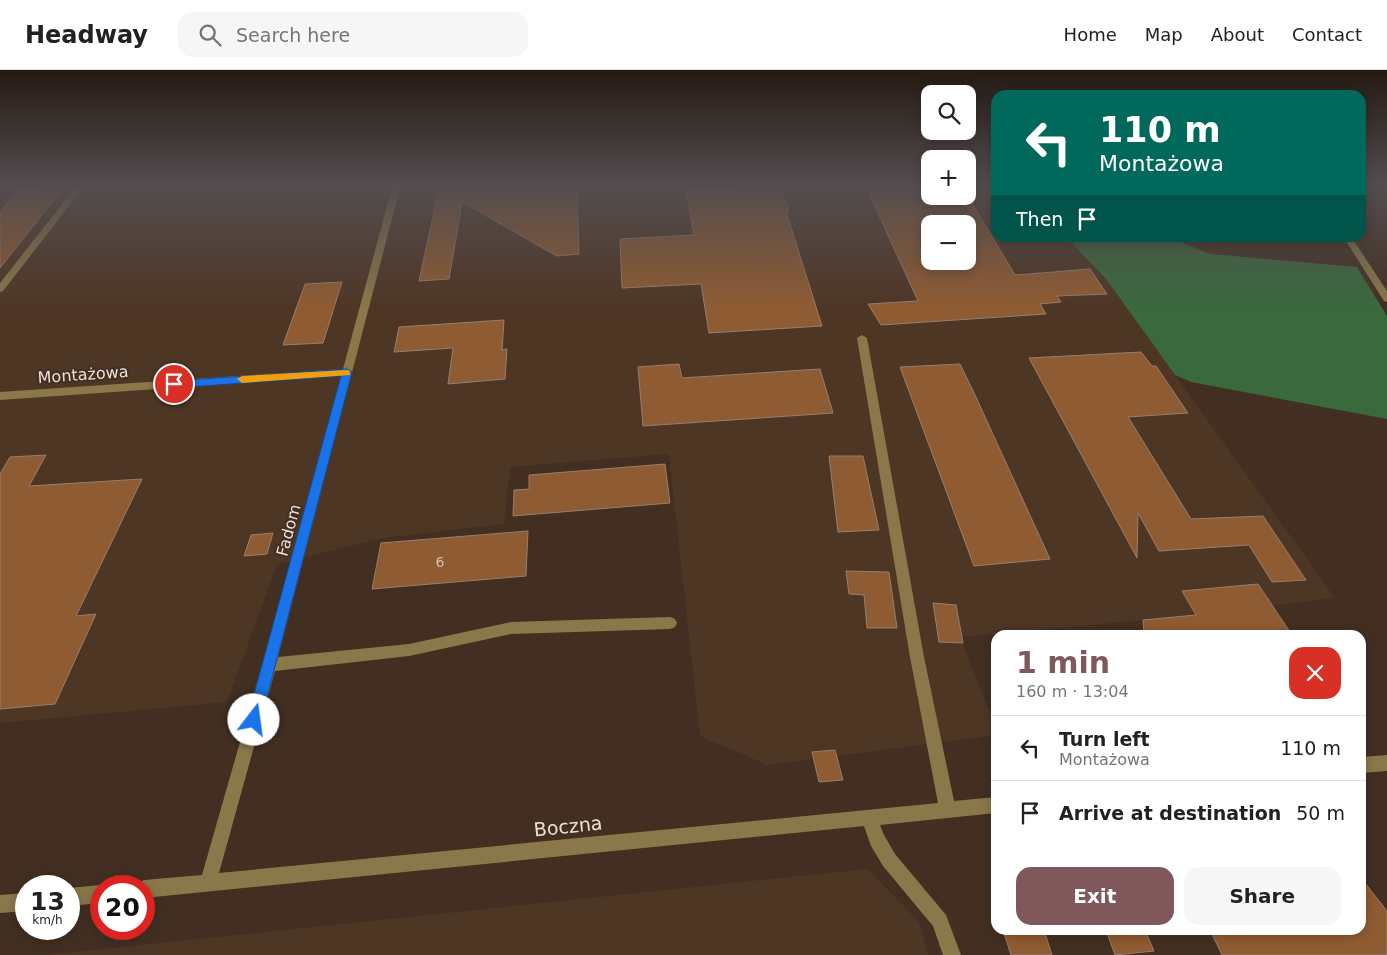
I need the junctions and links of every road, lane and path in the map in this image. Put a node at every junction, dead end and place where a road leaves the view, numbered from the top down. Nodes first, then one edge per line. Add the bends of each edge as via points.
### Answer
1 (50, 225) edge
2 (386, 225) edge
3 (1351, 242) edge
4 (0, 290) edge
5 (1387, 299) edge
6 (862, 338) dead end
7 (347, 372) junction
8 (0, 396) edge
9 (670, 623) dead end
10 (269, 665) junction
11 (1366, 766) edge
12 (1384, 767) edge
13 (991, 806) edge
14 (948, 810) junction
15 (869, 817) junction
16 (208, 883) junction
17 (155, 888) edge
18 (15, 903) edge
19 (0, 904) edge
20 (952, 955) edge

1 - 4 street
2 - 7 street, Fadom
3 - 5 street
6 - 14 street via 917,658
7 - 8 street, Montażowa
7 - 10 street, Fadom
9 - 10 street via 511,628 409,650
10 - 16 street, Fadom
11 - 12 street
13 - 14 street, Boczna
14 - 15 street, Boczna
15 - 16 street, Boczna
15 - 20 street via 889,860 940,921
16 - 17 street, Boczna
18 - 19 street

